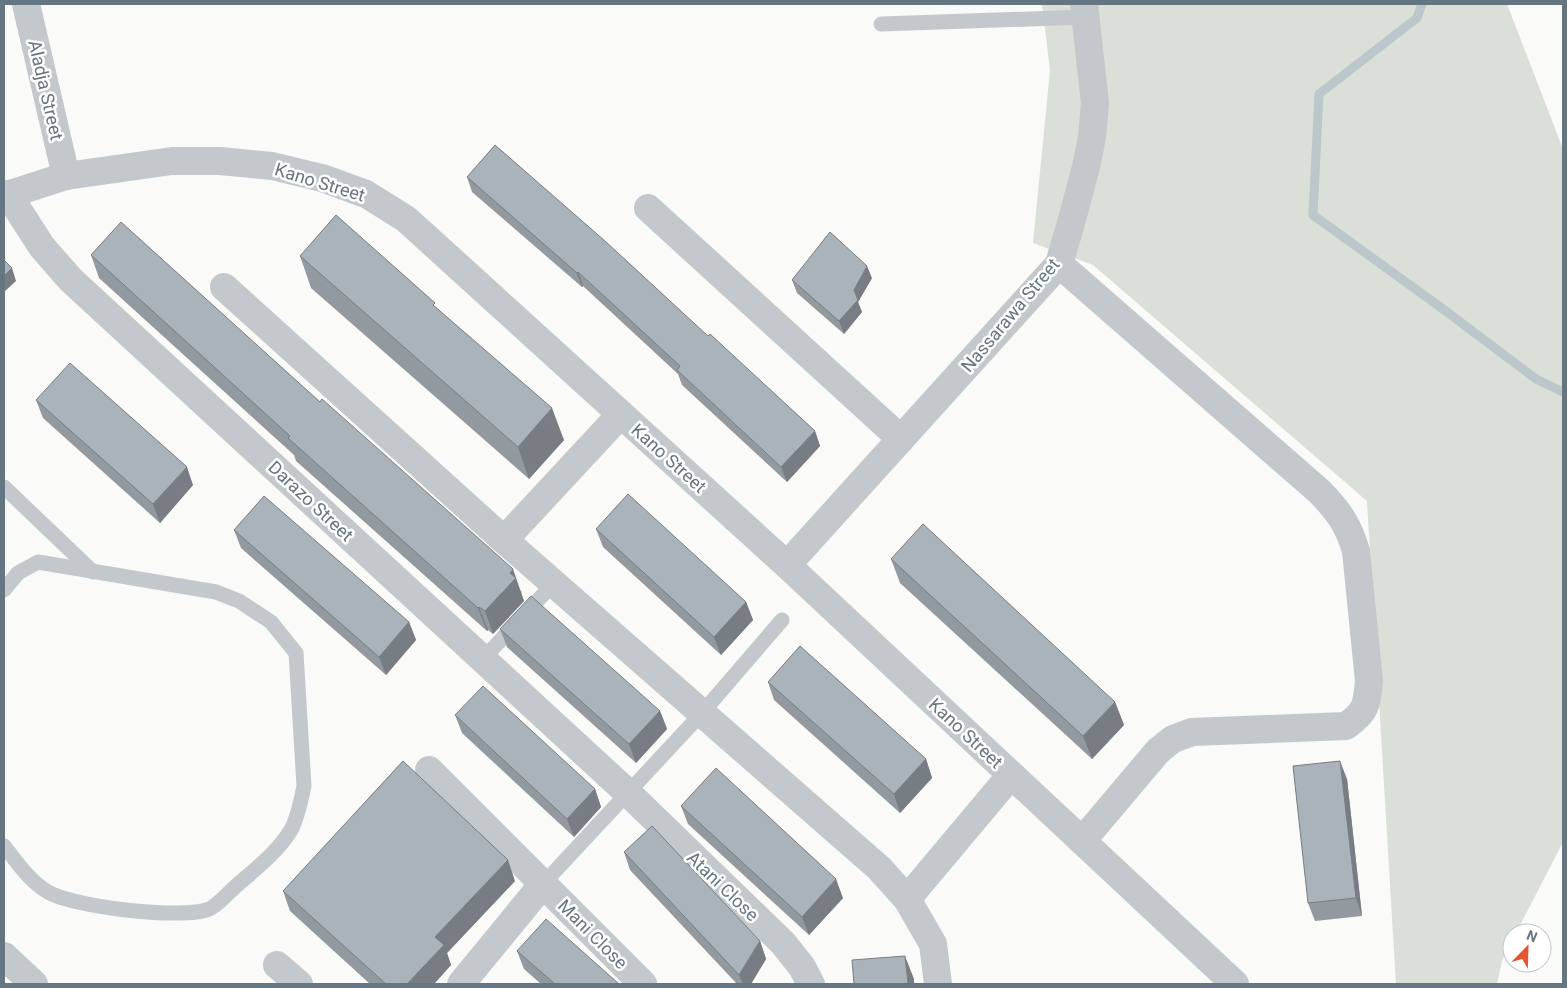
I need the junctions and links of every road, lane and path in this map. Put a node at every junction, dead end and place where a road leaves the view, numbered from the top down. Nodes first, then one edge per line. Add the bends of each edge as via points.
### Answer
1 (26, 4) edge
2 (1085, 10) edge
3 (881, 24) dead end
4 (66, 176) junction
5 (6, 195) edge
6 (648, 208) dead end
7 (1059, 264) junction
8 (224, 287) dead end
9 (621, 414) junction
10 (902, 439) junction
11 (4, 487) edge
12 (504, 540) junction
13 (787, 565) junction
14 (93, 572) junction
15 (554, 583) junction
16 (4, 590) edge
17 (782, 620) dead end
18 (483, 659) junction
19 (702, 713) junction
20 (429, 770) dead end
21 (1011, 775) junction
22 (628, 793) junction
23 (1082, 841) junction
24 (4, 846) edge
25 (543, 884) junction
26 (908, 899) junction
27 (4, 956) edge
28 (277, 965) dead end
29 (34, 984) edge
30 (299, 984) edge
31 (461, 984) edge
32 (642, 984) edge
33 (810, 984) edge
34 (938, 984) edge
35 (1235, 984) edge

1 - 4 street, Aladja Street
2 - 3 lane
2 - 7 street, Nassarawa Street via 1095,103 1092,137
4 - 5 street, Kano Street
4 - 9 street, Kano Street via 172,161 220,161 272,166 322,178 366,194 406,219
5 - 18 street, Darazo Street via 42,247 71,280
6 - 10 street
7 - 10 street, Nassarawa Street
7 - 23 street via 1336,509 1350,532 1356,551 1369,681 1367,703 1359,717 1346,726 1192,732 1173,739 1158,751
8 - 12 street
9 - 12 street
9 - 13 street, Kano Street
10 - 13 street, Nassarawa Street
11 - 14 lane
12 - 15 street
13 - 21 street, Kano Street
14 - 16 lane via 38,562 18,573
14 - 24 lane via 216,592 239,601 271,622 296,653 304,786 300,806 291,829 272,854 211,909 190,914 74,902 49,893 34,883
15 - 18 lane
15 - 19 street
17 - 19 lane
18 - 22 street, Darazo Street
19 - 22 lane
19 - 26 street via 879,868
20 - 25 street, Mani Close
21 - 23 street, Kano Street
21 - 26 street
22 - 25 lane
22 - 33 street, Atani Close via 783,943 802,966
23 - 35 street, Kano Street
25 - 31 street
25 - 32 street, Mani Close
26 - 34 street via 933,944
27 - 29 street
28 - 30 street

